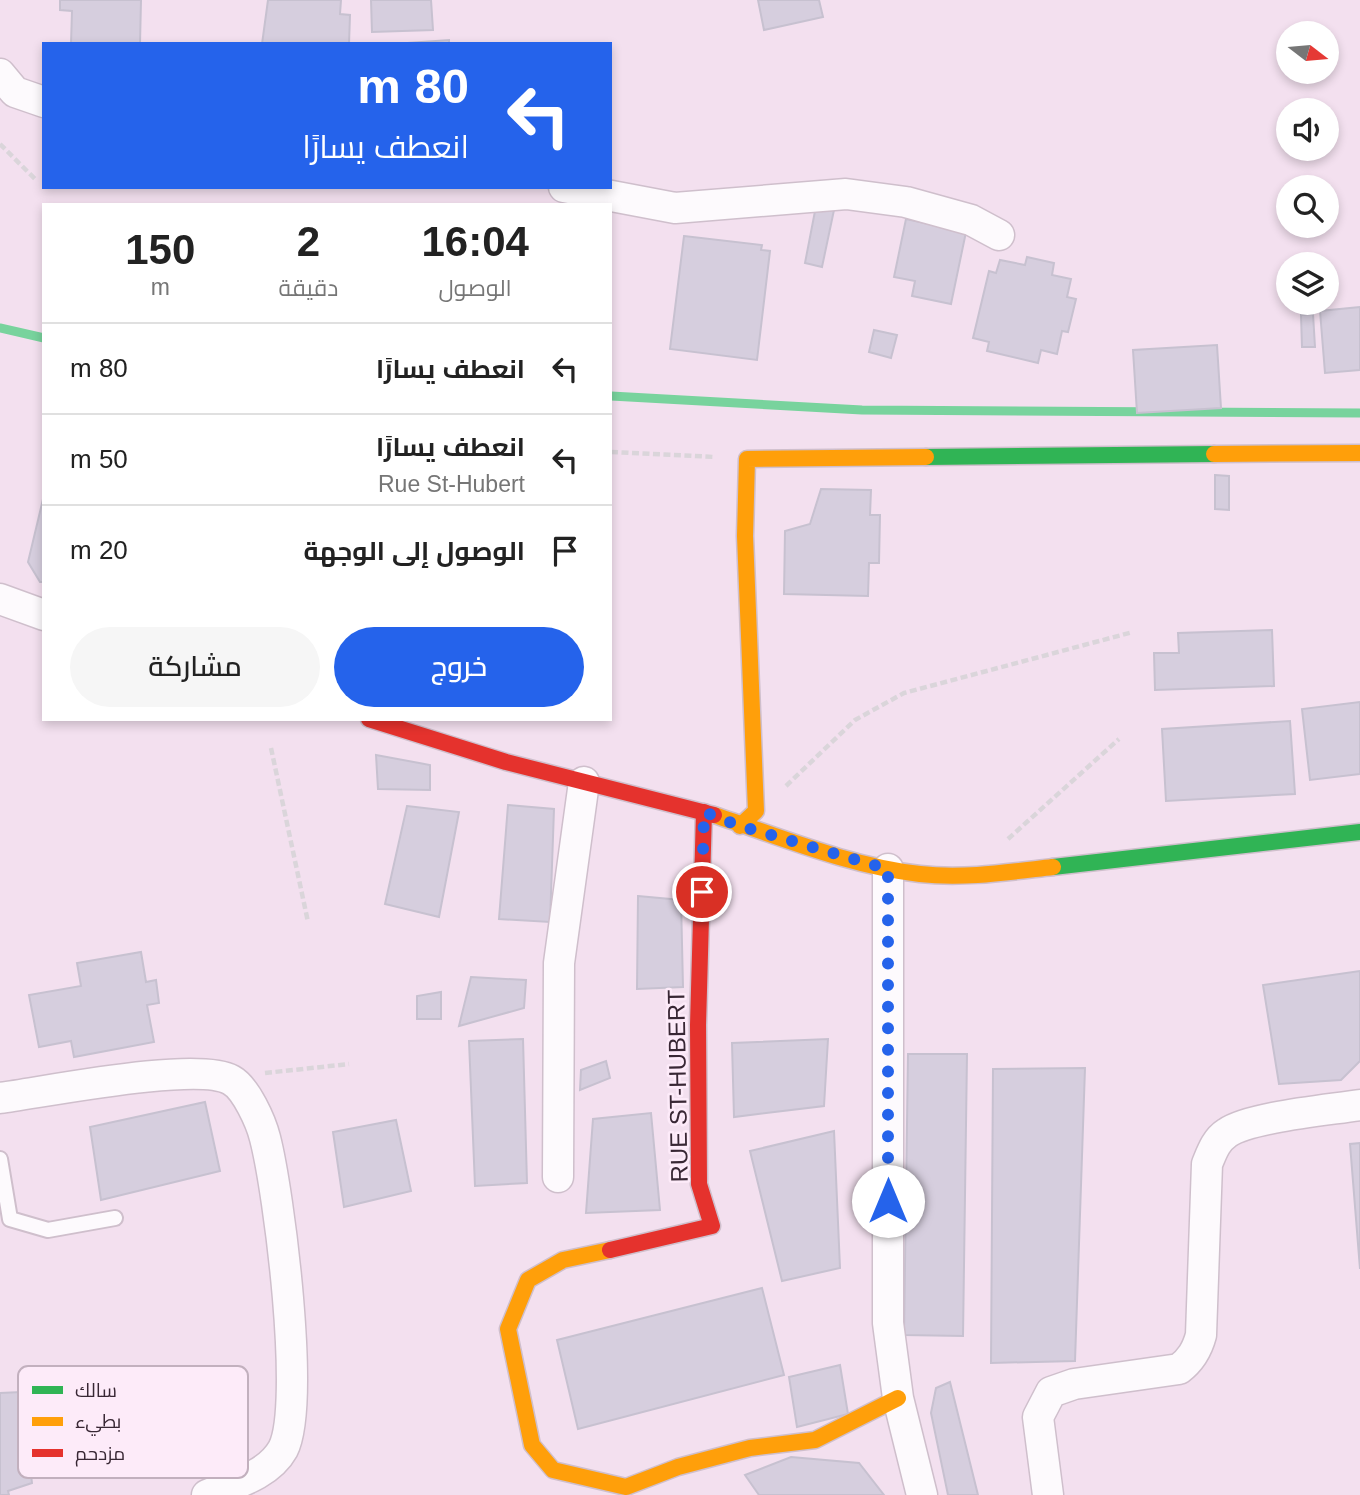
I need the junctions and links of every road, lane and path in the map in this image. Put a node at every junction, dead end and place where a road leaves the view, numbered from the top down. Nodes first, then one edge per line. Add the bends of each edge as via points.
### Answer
1 (0, 74) edge
2 (42, 101) edge
3 (0, 144) edge
4 (37, 181) dead end
5 (575, 189) edge
6 (999, 235) dead end
7 (612, 452) edge
8 (1360, 453) edge
9 (747, 459) junction
10 (0, 599) edge
11 (42, 614) edge
12 (1133, 632) dead end
13 (376, 721) edge
14 (1119, 739) dead end
15 (271, 748) dead end
16 (584, 782) junction
17 (756, 811) junction
18 (704, 812) junction
19 (740, 826) junction
20 (1360, 832) edge
21 (888, 869) junction
22 (985, 875) junction
23 (308, 922) dead end
24 (349, 1064) dead end
25 (226, 1077) junction
26 (0, 1098) edge
27 (1360, 1105) edge
28 (0, 1159) edge
29 (558, 1177) dead end
30 (115, 1218) dead end
31 (898, 1398) junction
32 (248, 1477) edge
33 (246, 1478) edge
34 (207, 1495) edge
35 (922, 1495) edge
36 (1048, 1495) edge

1 - 2 street via 15,92
3 - 4 path
5 - 6 street via 675,208 846,194 971,220
7 - 9 path
8 - 9 street
9 - 17 street via 745,536
10 - 11 street
12 - 17 path via 904,694 855,720
13 - 16 street
14 - 22 path via 1013,831
15 - 23 path
16 - 18 street
16 - 29 street via 559,963
17 - 19 street
18 - 19 street
18 - 31 street, RUE ST-HUBERT via 699,1184 712,1226 563,1260 527,1280 508,1329 532,1445 553,1471 626,1487 750,1448 815,1440
19 - 21 street
20 - 22 street
21 - 22 street
21 - 31 street via 888,1323
24 - 25 path
25 - 26 street via 218,1073 156,1077
25 - 32 street via 242,1089 265,1136 292,1346 291,1423 283,1448 274,1461
27 - 36 street via 1243,1125 1217,1142 1207,1164 1197,1348 1179,1370 1074,1384 1051,1392 1038,1417
28 - 30 lane via 10,1219 48,1230
31 - 35 street
33 - 34 street

